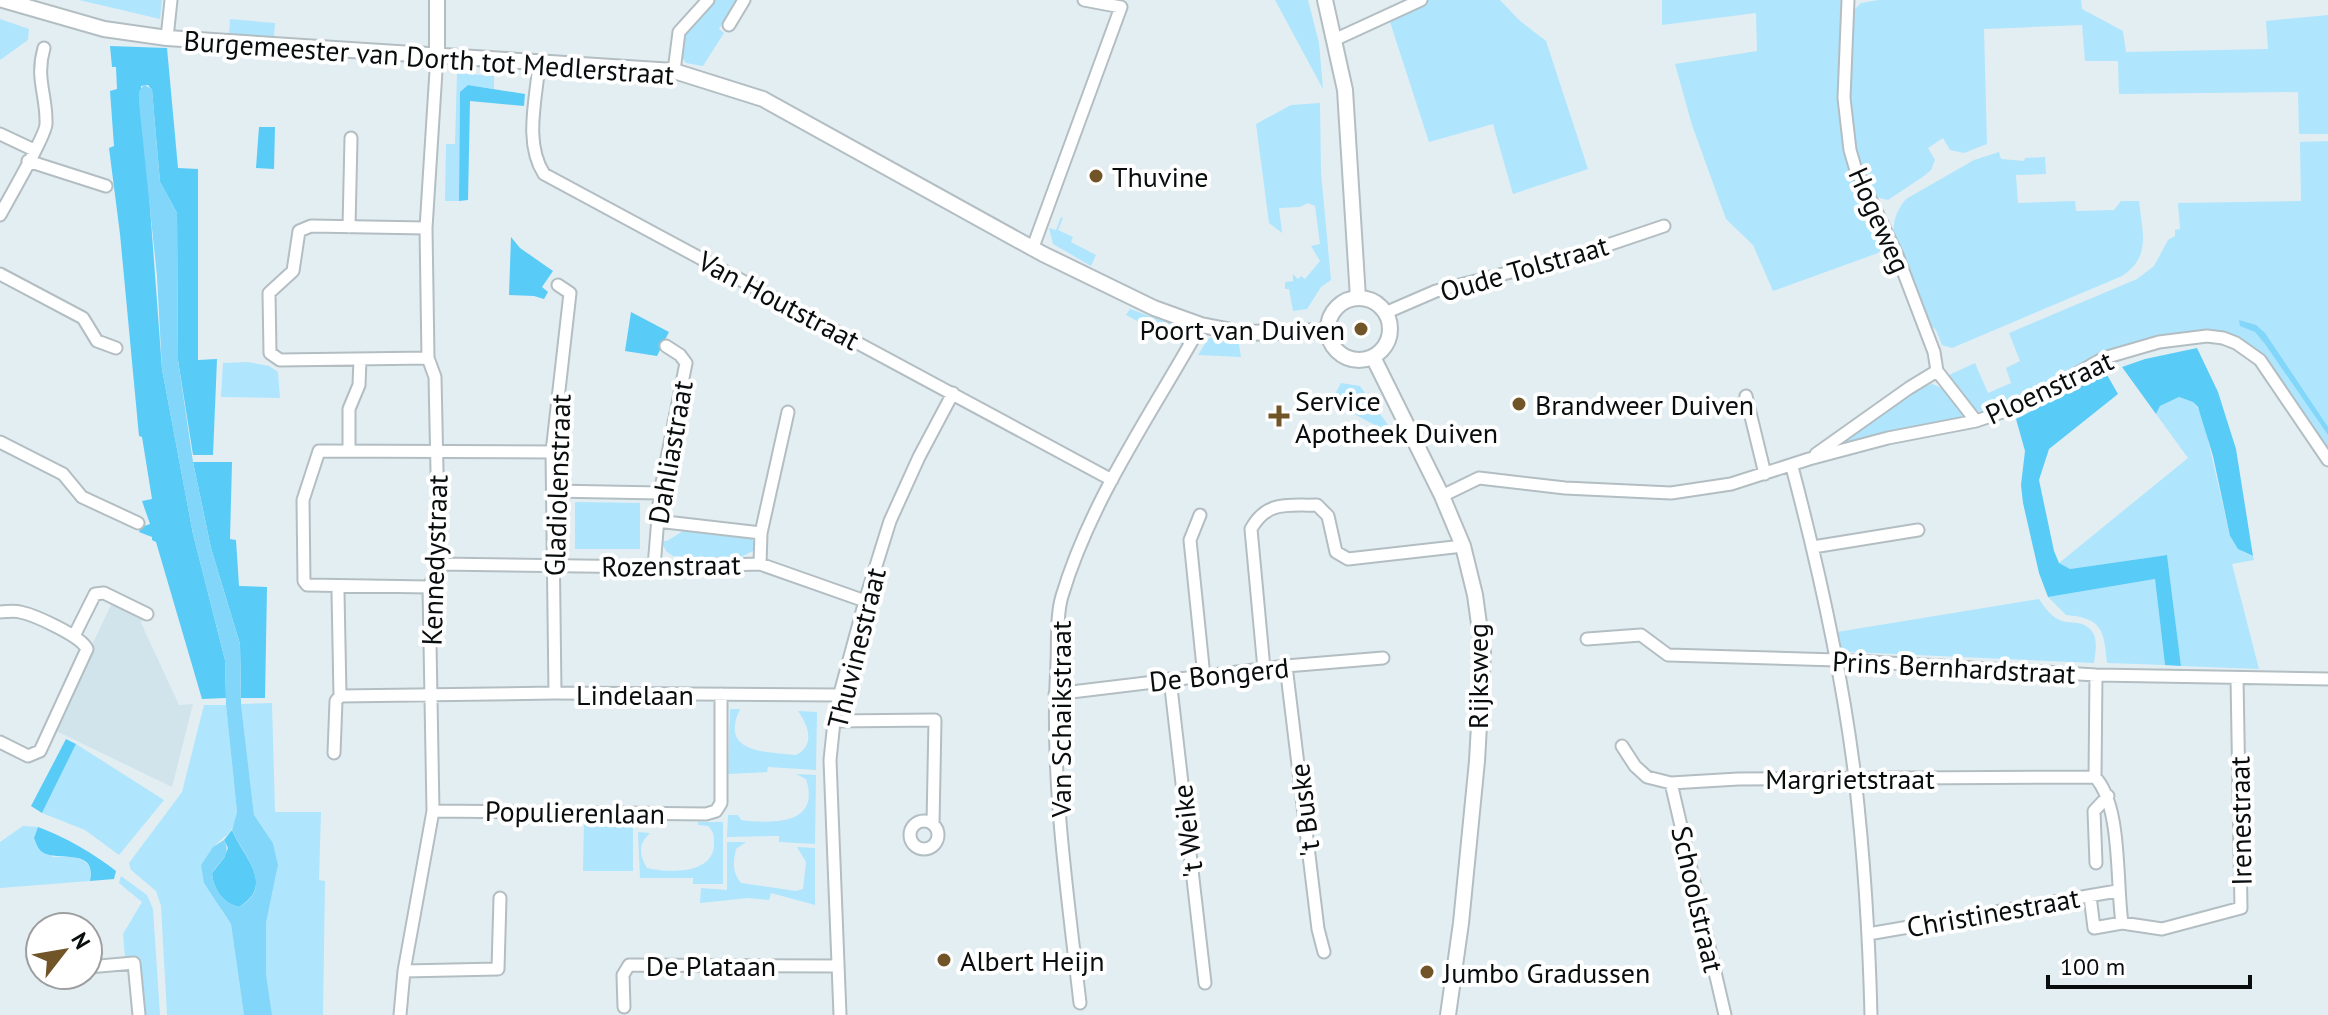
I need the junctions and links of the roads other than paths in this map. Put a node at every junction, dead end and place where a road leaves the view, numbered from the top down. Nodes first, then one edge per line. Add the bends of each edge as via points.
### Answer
1 (3, 0) edge
2 (171, 0) edge
3 (437, 0) edge
4 (708, 0) edge
5 (744, 0) edge
6 (1084, 0) edge
7 (1325, 0) edge
8 (1848, 0) edge
9 (1417, 1) edge
10 (729, 25) dead end
11 (167, 38) junction
12 (1334, 40) junction
13 (44, 48) dead end
14 (437, 55) junction
15 (539, 64) junction
16 (674, 71) junction
17 (0, 134) edge
18 (351, 138) dead end
19 (31, 156) junction
20 (106, 186) dead end
21 (0, 215) edge
22 (1664, 226) dead end
23 (349, 227) junction
24 (426, 228) junction
25 (1033, 247) junction
26 (0, 274) edge
27 (558, 285) dead end
28 (1358, 298) junction
29 (1385, 313) junction
30 (1201, 325) junction
31 (1328, 331) junction
32 (666, 346) dead end
33 (116, 348) dead end
34 (1373, 357) junction
35 (428, 358) junction
36 (360, 359) junction
37 (1937, 371) junction
38 (953, 393) junction
39 (1746, 396) dead end
40 (788, 412) dead end
41 (1976, 421) junction
42 (0, 442) edge
43 (349, 451) junction
44 (437, 452) junction
45 (552, 452) junction
46 (1809, 459) junction
47 (2328, 460) edge
48 (1792, 467) junction
49 (1765, 474) junction
50 (1112, 480) junction
51 (553, 491) junction
52 (660, 493) junction
53 (1442, 496) junction
54 (1200, 515) dead end
55 (657, 521) junction
56 (138, 523) dead end
57 (1918, 530) dead end
58 (761, 533) junction
59 (1463, 546) junction
60 (1813, 547) junction
61 (439, 564) junction
62 (760, 564) junction
63 (554, 566) junction
64 (654, 567) junction
65 (429, 587) junction
66 (338, 592) dead end
67 (865, 601) junction
68 (0, 612) edge
69 (147, 614) dead end
70 (74, 636) junction
71 (1587, 639) dead end
72 (1383, 658) dead end
73 (1837, 660) junction
74 (1286, 666) junction
75 (1264, 669) junction
76 (2096, 675) junction
77 (1204, 677) junction
78 (2237, 678) junction
79 (1170, 679) junction
80 (2328, 679) edge
81 (555, 693) junction
82 (432, 694) junction
83 (721, 694) junction
84 (1055, 694) junction
85 (838, 695) junction
86 (340, 696) junction
87 (834, 721) junction
88 (0, 742) edge
89 (1622, 746) dead end
90 (334, 753) dead end
91 (2095, 777) junction
92 (1855, 778) junction
93 (1671, 783) junction
94 (2108, 796) junction
95 (433, 811) junction
96 (933, 824) dead end
97 (2096, 863) dead end
98 (2117, 891) junction
99 (2090, 896) junction
100 (500, 898) dead end
101 (2122, 923) junction
102 (1868, 934) junction
103 (1324, 952) dead end
104 (104, 966) edge
105 (837, 966) junction
106 (404, 971) junction
107 (1205, 983) dead end
108 (1080, 1003) dead end
109 (624, 1007) dead end
110 (139, 1015) edge
111 (400, 1015) edge
112 (840, 1015) edge
113 (1448, 1015) edge
114 (1725, 1015) edge
115 (1871, 1015) edge

1 - 11 street, Burgemeester van Dorth tot Medlerstraat via 104,29
2 - 11 street
3 - 14 street
4 - 16 street via 679,32
5 - 10 street
6 - 25 street via 1121,7
7 - 12 street
8 - 37 street, Hogeweg via 1844,98 1850,150 1920,313
9 - 12 street
11 - 14 street, Burgemeester van Dorth tot Medlerstraat
12 - 28 street via 1345,90
13 - 19 street via 39,80 46,126
14 - 15 street, Burgemeester van Dorth tot Medlerstraat
14 - 24 street, Kennedystraat
15 - 16 street, Burgemeester van Dorth tot Medlerstraat
15 - 38 street, Van Houtstraat via 532,144 544,174
16 - 25 street, Burgemeester van Dorth tot Medlerstraat via 763,99
17 - 19 street
18 - 23 street
19 - 20 street
19 - 21 street
22 - 29 street, Oude Tolstraat via 1578,255 1436,291
23 - 24 street
23 - 36 street via 311,226 299,231 293,271 269,293 270,353 280,360
24 - 35 street, Kennedystraat
25 - 30 street, Burgemeester van Dorth tot Medlerstraat via 1154,308
26 - 33 street via 83,318 97,341
27 - 45 street, Gladiolenstraat via 570,293
28 - 29 street
28 - 31 street via 1335,310
29 - 34 street via 1388,340
30 - 31 street, Burgemeester van Dorth tot Medlerstraat via 1242,333
30 - 50 street, Van Schaikstraat
31 - 34 street via 1342,355 1356,360
32 - 52 street, Dahliastraat via 686,363
34 - 53 street, Rijksweg
35 - 36 street
35 - 44 street, Kennedystraat via 435,377
36 - 43 street via 359,385 349,409
37 - 41 street, Hogeweg
37 - 46 street, Ploenstraat
38 - 50 street, Van Houtstraat
38 - 67 street, Thuvinestraat via 890,521
39 - 49 street
40 - 58 street
41 - 46 street, Ploenstraat
41 - 47 street, Ploenstraat via 2020,406 2104,358 2186,338 2223,338 2260,360
42 - 56 street via 63,474 82,497
43 - 44 street
43 - 65 street via 319,451 314,461 303,500 304,581
44 - 45 street
44 - 61 street, Kennedystraat
45 - 51 street, Gladiolenstraat
46 - 48 street, Ploenstraat
48 - 49 street, Ploenstraat
48 - 60 street
49 - 53 street, Ploenstraat via 1671,493 1479,478
50 - 84 street, Van Schaikstraat via 1061,600
51 - 52 street
51 - 63 street, Gladiolenstraat
52 - 55 street, Dahliastraat
53 - 59 street, Rijksweg
54 - 77 street via 1190,540
55 - 58 street, Rozenstraat
55 - 64 street, Dahliastraat
57 - 60 street
58 - 62 street, Rozenstraat
59 - 75 street via 1348,559 1336,552 1328,516 1317,505 1273,507 1259,515 1251,529
59 - 113 street, Rijksweg via 1483,653 1477,761
60 - 73 street
61 - 63 street, Rozenstraat
61 - 65 street, Kennedystraat
62 - 64 street, Rozenstraat
62 - 67 street, Rozenstraat
63 - 64 street, Rozenstraat
63 - 81 street, Gladiolenstraat
65 - 82 street, Kennedystraat
66 - 86 street
67 - 85 street, Thuvinestraat
68 - 70 street via 19,611
69 - 70 street via 104,593 95,594
70 - 88 street via 87,649 40,751 28,756
71 - 73 street, Prins Bernhardstraat via 1641,635 1668,655
72 - 74 street, De Bongerd
73 - 76 street, Prins Bernhardstraat
73 - 92 street
74 - 75 street, De Bongerd
74 - 103 street, 't Buske
75 - 77 street, De Bongerd
76 - 78 street, Prins Bernhardstraat
76 - 91 street
77 - 79 street, De Bongerd
78 - 80 street, Prins Bernhardstraat
78 - 101 street, Irenestraat via 2241,908 2162,929
79 - 84 street, De Bongerd
79 - 107 street, 't Weike
81 - 82 street, Lindelaan
81 - 83 street, Lindelaan
82 - 86 street, Lindelaan
82 - 95 street, Kennedystraat
83 - 85 street, Lindelaan
83 - 95 street, Populierenlaan via 721,803 716,811
84 - 108 street, Van Schaikstraat via 1057,799
85 - 87 street, Thuvinestraat
86 - 90 street
87 - 96 street via 935,720
87 - 105 street, Thuvinestraat via 830,760
89 - 93 street, Margrietstraat via 1647,777
91 - 92 street, Margrietstraat
91 - 94 street
92 - 93 street, Margrietstraat
92 - 102 street
93 - 114 street, Schoolstraat
94 - 97 street via 2094,811
94 - 98 street
95 - 106 street, Kennedystraat
98 - 99 street, Christinestraat
98 - 101 street
99 - 101 street, Irenestraat via 2094,928
99 - 102 street, Christinestraat
100 - 106 street via 498,969
102 - 115 street
104 - 110 street via 134,963
105 - 109 street, De Plataan via 629,965 623,975
105 - 112 street, Thuvinestraat
106 - 111 street, Kennedystraat

